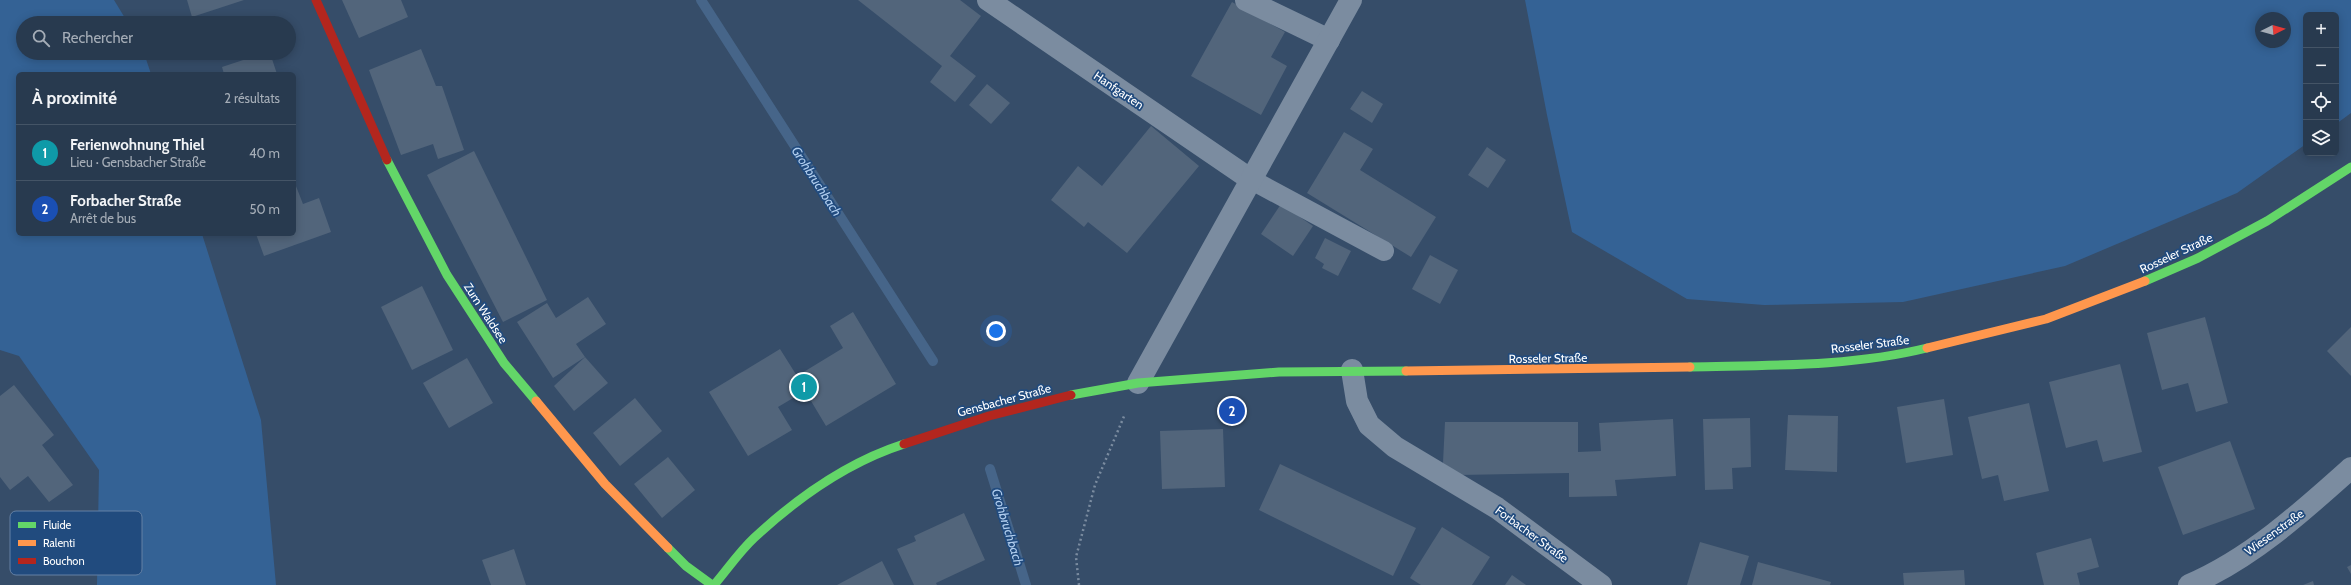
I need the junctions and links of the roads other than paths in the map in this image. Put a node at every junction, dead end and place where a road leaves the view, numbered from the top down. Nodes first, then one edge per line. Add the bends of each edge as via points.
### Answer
1 (316, 0) edge
2 (988, 0) edge
3 (1246, 0) edge
4 (1351, 0) edge
5 (1329, 40) junction
6 (2351, 167) edge
7 (1250, 179) junction
8 (1384, 251) dead end
9 (1352, 370) junction
10 (1138, 383) junction
11 (2351, 468) edge
12 (713, 585) edge
13 (1601, 585) edge
14 (2189, 585) edge

1 - 12 main road, Zum Waldsee via 388,165 447,275 504,363 605,484 686,566
2 - 7 street, Hanfgarten
3 - 5 street
4 - 5 street
5 - 7 street
6 - 9 main road, Rosseler Straße via 2267,221 2198,258 2120,291 2046,319 1902,354 1831,362 1723,366
7 - 8 lane
7 - 10 street
9 - 10 main road, Gensbacher Straße via 1279,372
9 - 13 street, Forbacher Straße via 1358,401 1369,425 1395,447 1497,508
10 - 12 main road, Gensbacher Straße via 1062,397 946,429 891,448 839,473 796,503 754,539
11 - 14 street, Wiesenstraße via 2303,512 2251,550

